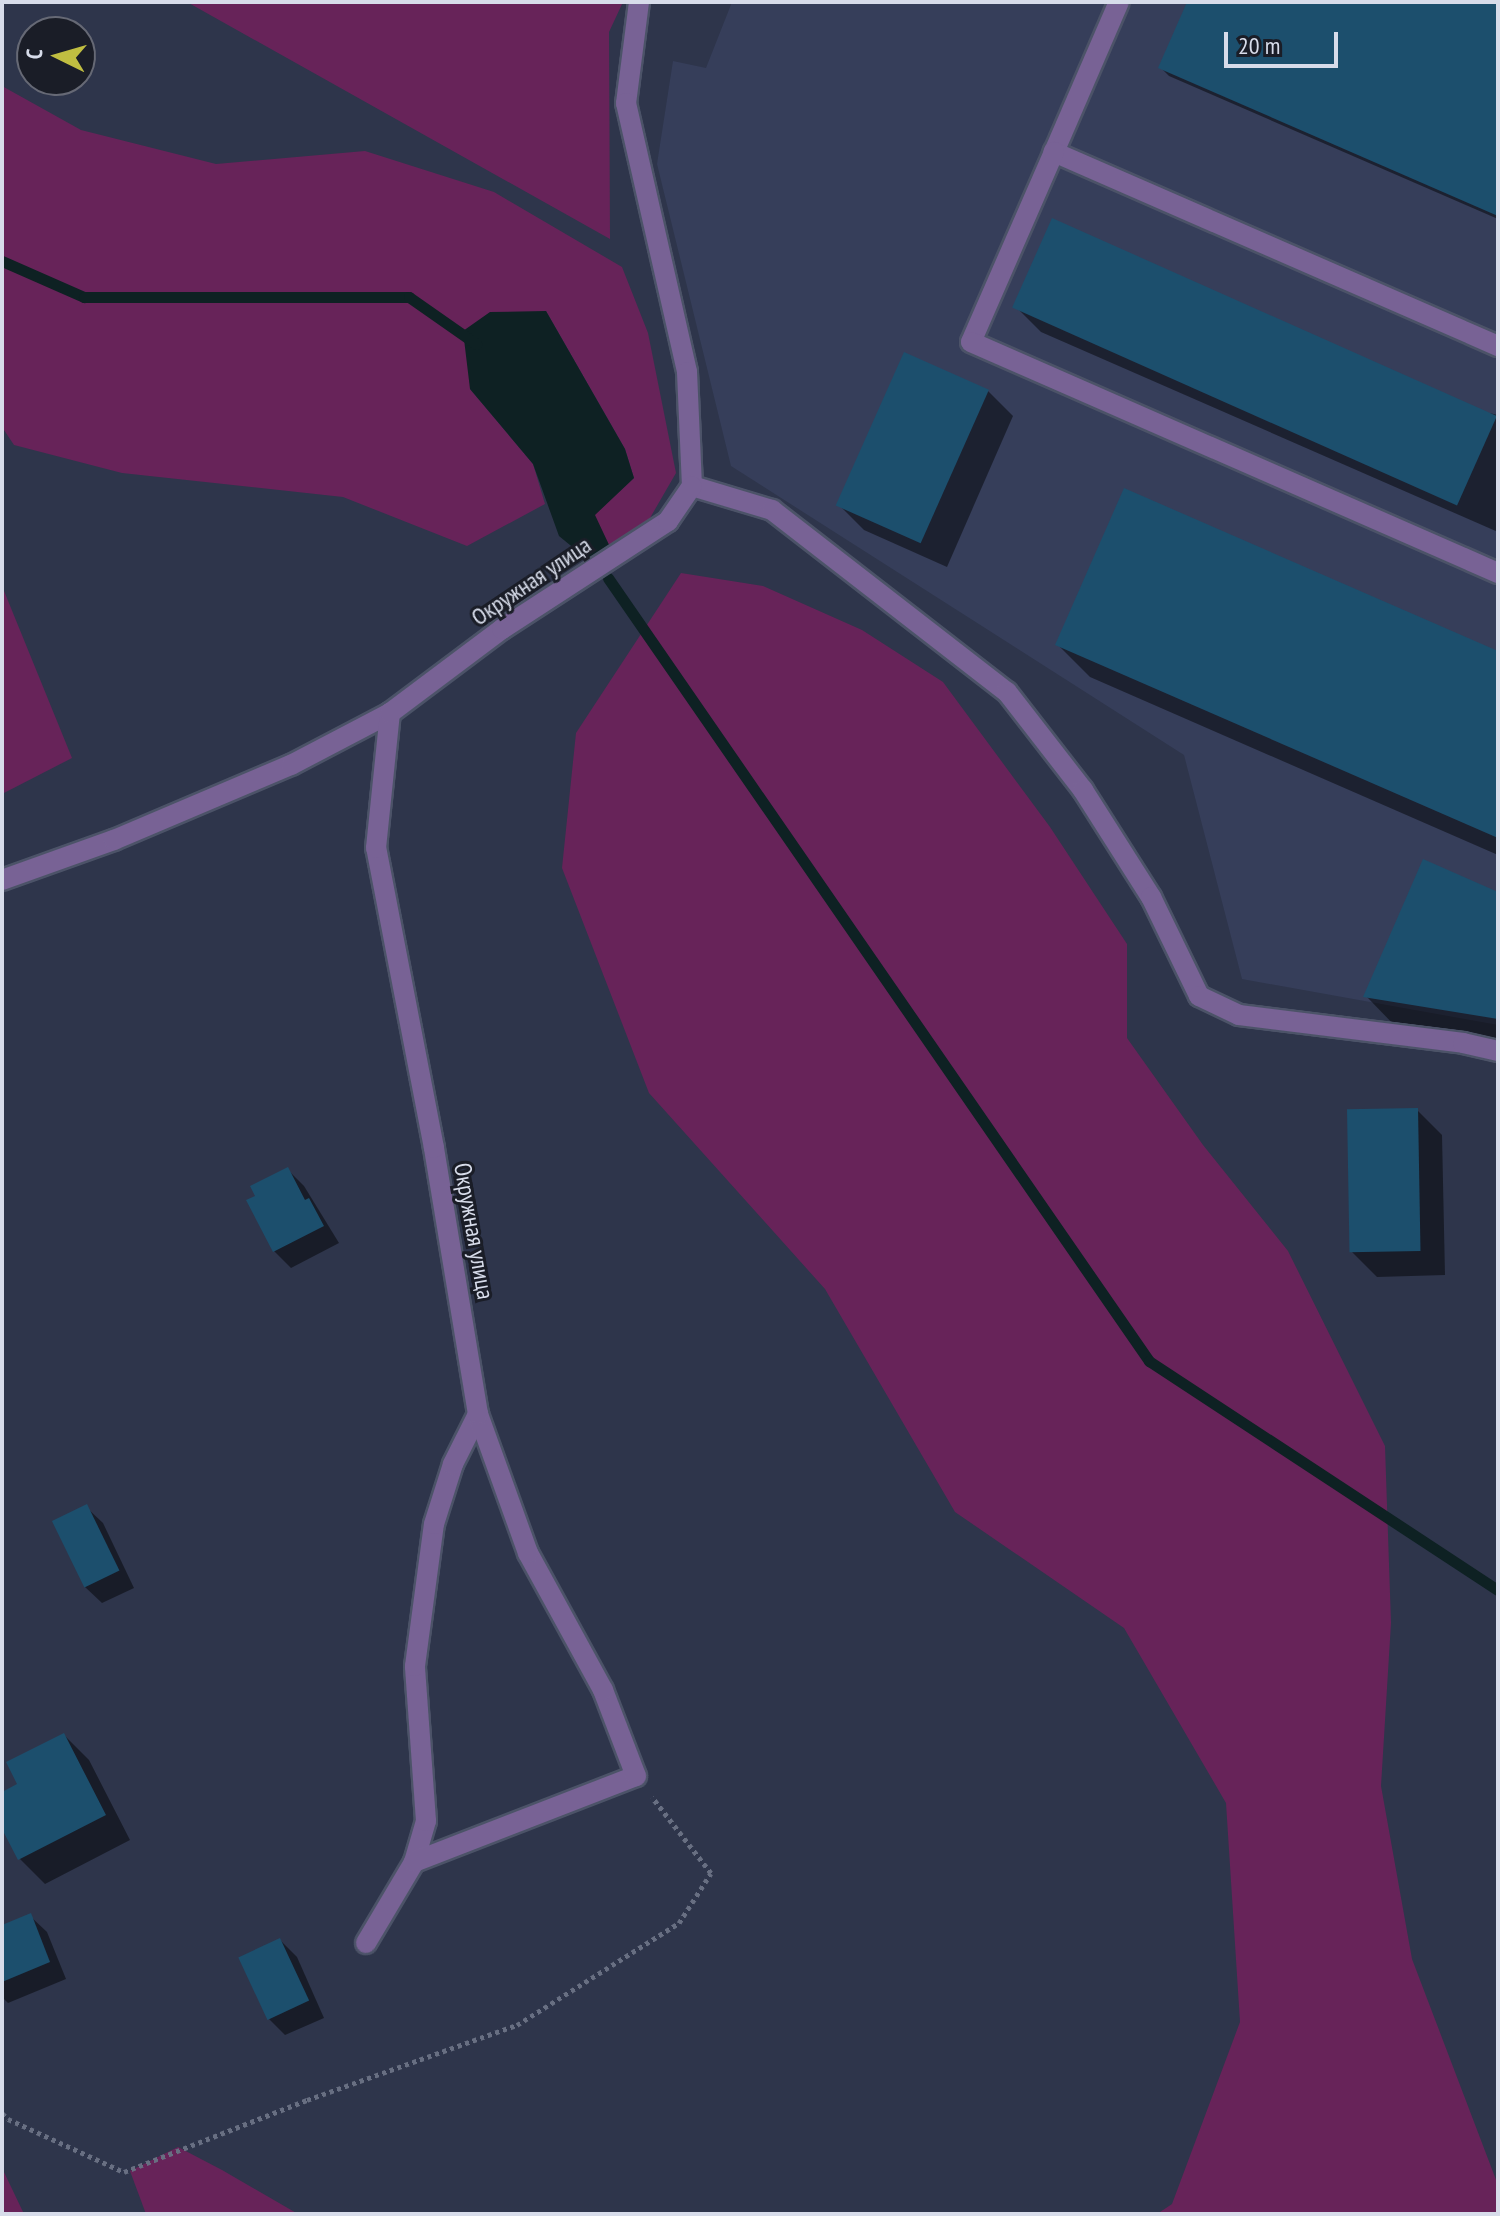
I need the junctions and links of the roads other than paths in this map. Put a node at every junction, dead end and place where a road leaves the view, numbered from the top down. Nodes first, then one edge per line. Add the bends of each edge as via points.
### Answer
1 (639, 2) edge
2 (1119, 2) edge
3 (1054, 152) junction
4 (1498, 346) edge
5 (692, 486) junction
6 (1498, 573) edge
7 (390, 713) junction
8 (2, 880) edge
9 (1498, 1051) edge
10 (478, 1414) junction
11 (414, 1862) junction
12 (366, 1943) dead end

1 - 5 street via 626,103 687,372
2 - 3 street
3 - 4 street
3 - 6 street via 971,342
5 - 7 street, Окружная улица via 668,521 502,629
5 - 9 street via 772,510 1007,692 1083,790 1151,897 1199,996 1239,1015
7 - 8 street via 291,765 114,840
7 - 10 street, Окружная улица via 376,848
10 - 11 street via 453,1464 434,1524 415,1666 426,1821
10 - 11 street, Окружная улица via 528,1553 603,1690 636,1776
11 - 12 street

